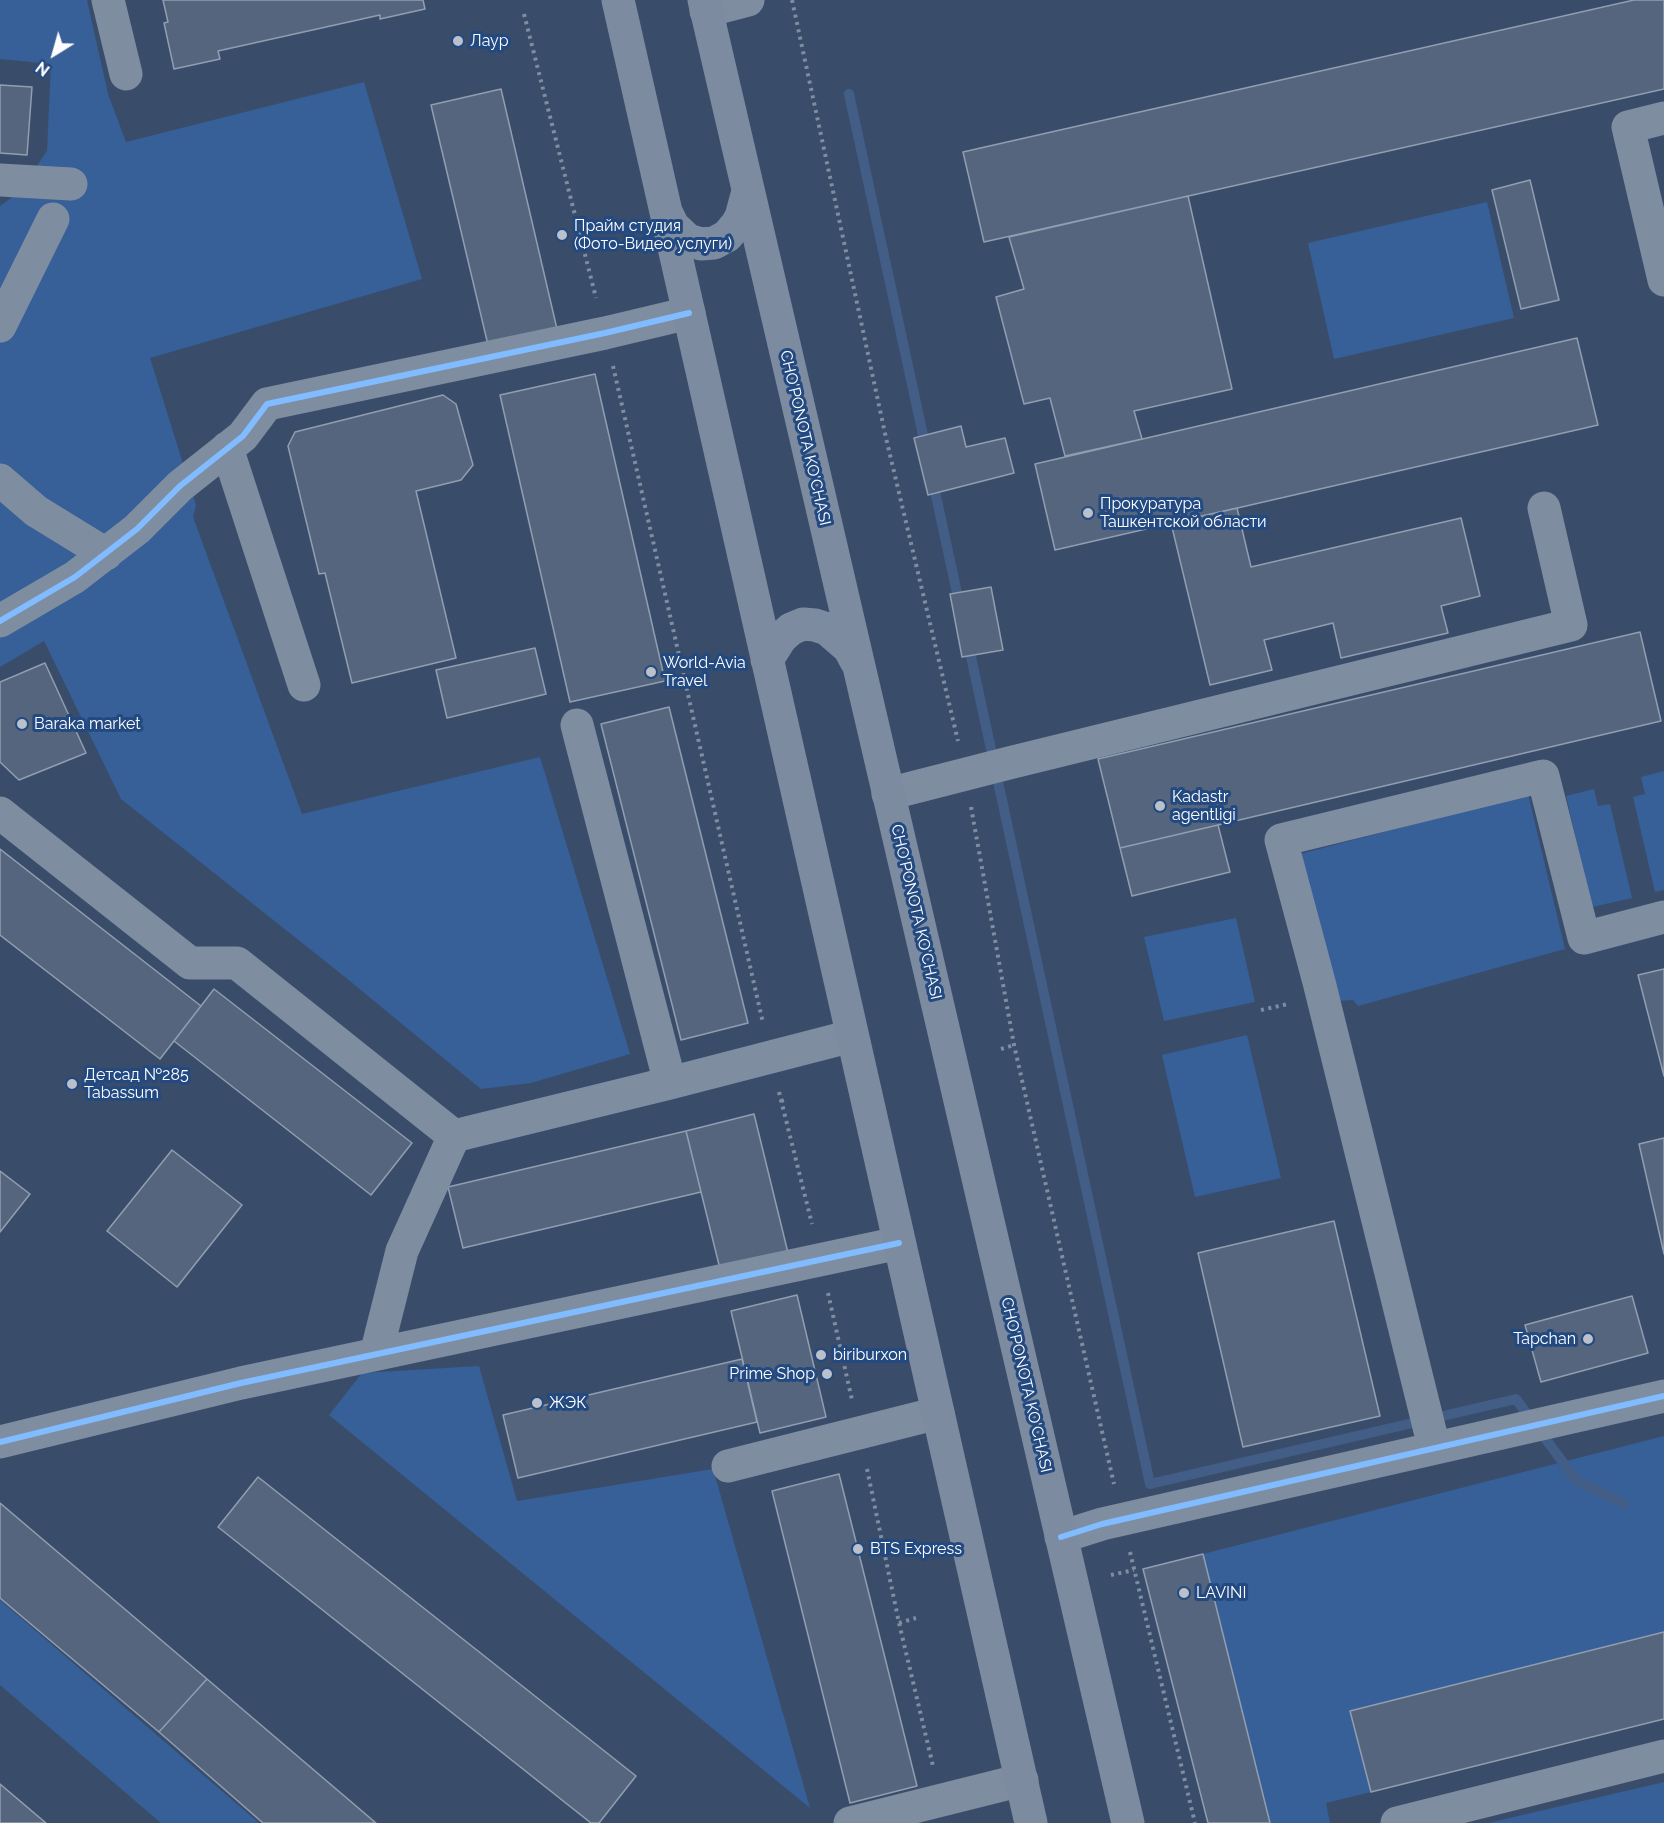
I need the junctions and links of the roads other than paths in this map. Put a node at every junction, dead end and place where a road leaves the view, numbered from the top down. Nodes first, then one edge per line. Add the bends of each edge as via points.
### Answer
1 (108, 0) edge
2 (618, 0) edge
3 (748, 0) edge
4 (705, 5) edge
5 (126, 74) dead end
6 (1664, 118) edge
7 (0, 180) edge
8 (71, 184) dead end
9 (748, 191) junction
10 (666, 212) junction
11 (53, 219) dead end
12 (1664, 280) edge
13 (689, 313) junction
14 (0, 326) edge
15 (227, 448) junction
16 (0, 480) edge
17 (1544, 508) dead end
18 (106, 554) junction
19 (0, 621) edge
20 (767, 660) junction
21 (858, 662) junction
22 (304, 685) dead end
23 (577, 725) dead end
24 (888, 794) junction
25 (0, 813) edge
26 (1664, 917) edge
27 (852, 1036) junction
28 (670, 1083) junction
29 (454, 1136) junction
30 (899, 1243) junction
31 (376, 1354) junction
32 (1664, 1396) edge
33 (938, 1413) junction
34 (1430, 1429) junction
35 (0, 1442) edge
36 (728, 1466) dead end
37 (1061, 1537) junction
38 (1664, 1756) edge
39 (1022, 1780) junction
40 (850, 1823) edge
41 (1031, 1823) edge
42 (1128, 1823) edge
43 (1397, 1823) edge

1 - 5 street
2 - 10 main road
3 - 4 street
4 - 9 main road, CHO'PONOTA KO'CHASI
6 - 12 street via 1628,127
7 - 8 street
9 - 10 main road via 741,217 727,236 714,243 688,240 673,226
9 - 21 main road, CHO'PONOTA KO'CHASI
10 - 13 main road
11 - 14 street
13 - 15 street via 267,404 243,436
13 - 20 main road
15 - 18 street
15 - 22 street
16 - 18 street via 36,512
17 - 24 street via 1571,625
18 - 19 street
20 - 21 main road via 781,638 803,624 827,629 849,648
20 - 27 main road
21 - 24 main road, CHO'PONOTA KO'CHASI
23 - 28 street
24 - 37 main road, CHO'PONOTA KO'CHASI
25 - 29 street via 190,963 237,963
26 - 34 street via 1584,938 1543,776 1281,840
27 - 28 street
27 - 30 main road
28 - 29 street
29 - 31 street via 402,1251
30 - 31 street
30 - 33 main road
31 - 35 street
32 - 34 street via 1500,1432
33 - 36 street
33 - 39 main road
34 - 37 street
37 - 42 main road, CHO'PONOTA KO'CHASI
38 - 43 street
39 - 40 street
39 - 41 main road

